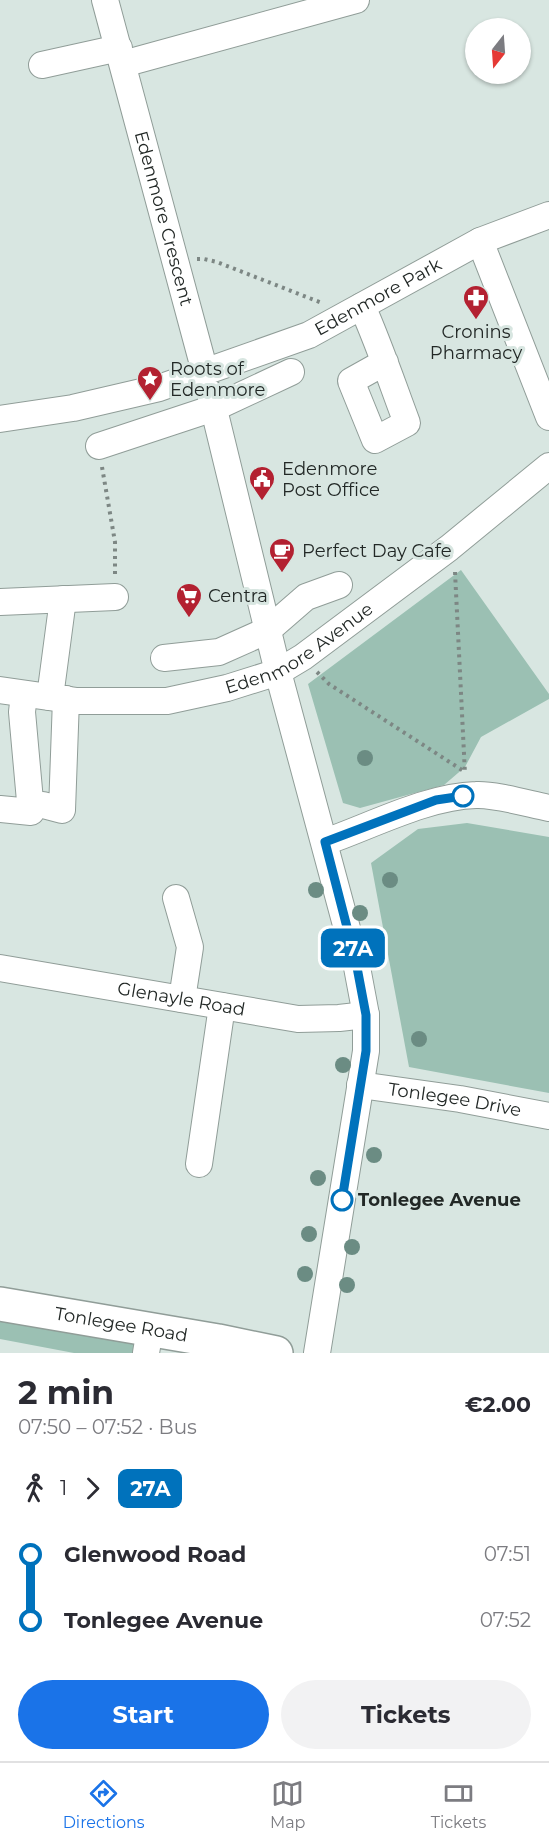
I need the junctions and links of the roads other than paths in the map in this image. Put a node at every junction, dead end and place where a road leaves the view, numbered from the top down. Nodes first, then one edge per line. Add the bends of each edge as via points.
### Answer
1 (105, 0) edge
2 (356, 0) edge
3 (121, 56) junction
4 (42, 65) dead end
5 (549, 215) edge
6 (480, 241) junction
7 (352, 311) junction
8 (385, 362) dead end
9 (291, 372) dead end
10 (210, 391) junction
11 (549, 417) edge
12 (0, 419) edge
13 (99, 446) road end
14 (549, 466) edge
15 (339, 585) dead end
16 (115, 597) road end
17 (63, 599) junction
18 (0, 602) edge
19 (268, 630) junction
20 (164, 658) dead end
21 (278, 672) junction
22 (12, 692) edge
23 (58, 698) junction
24 (43, 805) dead end
25 (0, 808) edge
26 (549, 808) edge
27 (325, 842) junction
28 (177, 898) dead end
29 (0, 968) edge
30 (182, 999) junction
31 (222, 1006) junction
32 (366, 1015) junction
33 (360, 1085) junction
34 (549, 1116) edge
35 (199, 1164) dead end
36 (0, 1304) edge
37 (148, 1341) edge
38 (276, 1353) edge
39 (317, 1353) edge

1 - 3 street, Edenmore Crescent
2 - 3 street
3 - 4 street
3 - 10 street, Edenmore Crescent
5 - 6 street, Edenmore Park
6 - 7 street, Edenmore Park
6 - 11 street
7 - 8 street
7 - 10 street, Edenmore Park
9 - 10 street
10 - 12 street via 159,388 73,408
10 - 13 street
10 - 19 street, Edenmore Crescent
14 - 21 street, Edenmore Avenue via 449,548
15 - 19 street via 306,597
16 - 17 street
17 - 18 street
17 - 23 street
19 - 20 street via 219,652
19 - 21 street, Edenmore Crescent
21 - 23 street, Edenmore Avenue via 167,701
21 - 27 street
22 - 23 street, Edenmore Avenue
22 - 25 street via 22,712 31,812
23 - 24 street via 62,810
26 - 27 street via 478,795 466,784 436,800
27 - 32 street
28 - 30 street via 190,947
29 - 30 street, Glenayle Road
30 - 31 street, Glenayle Road
31 - 32 street, Glenayle Road via 298,1019
31 - 35 street
32 - 33 street via 366,1051
33 - 34 street, Tonlegee Drive
33 - 39 street
36 - 37 main road, Tonlegee Road
37 - 38 main road, Tonlegee Road

